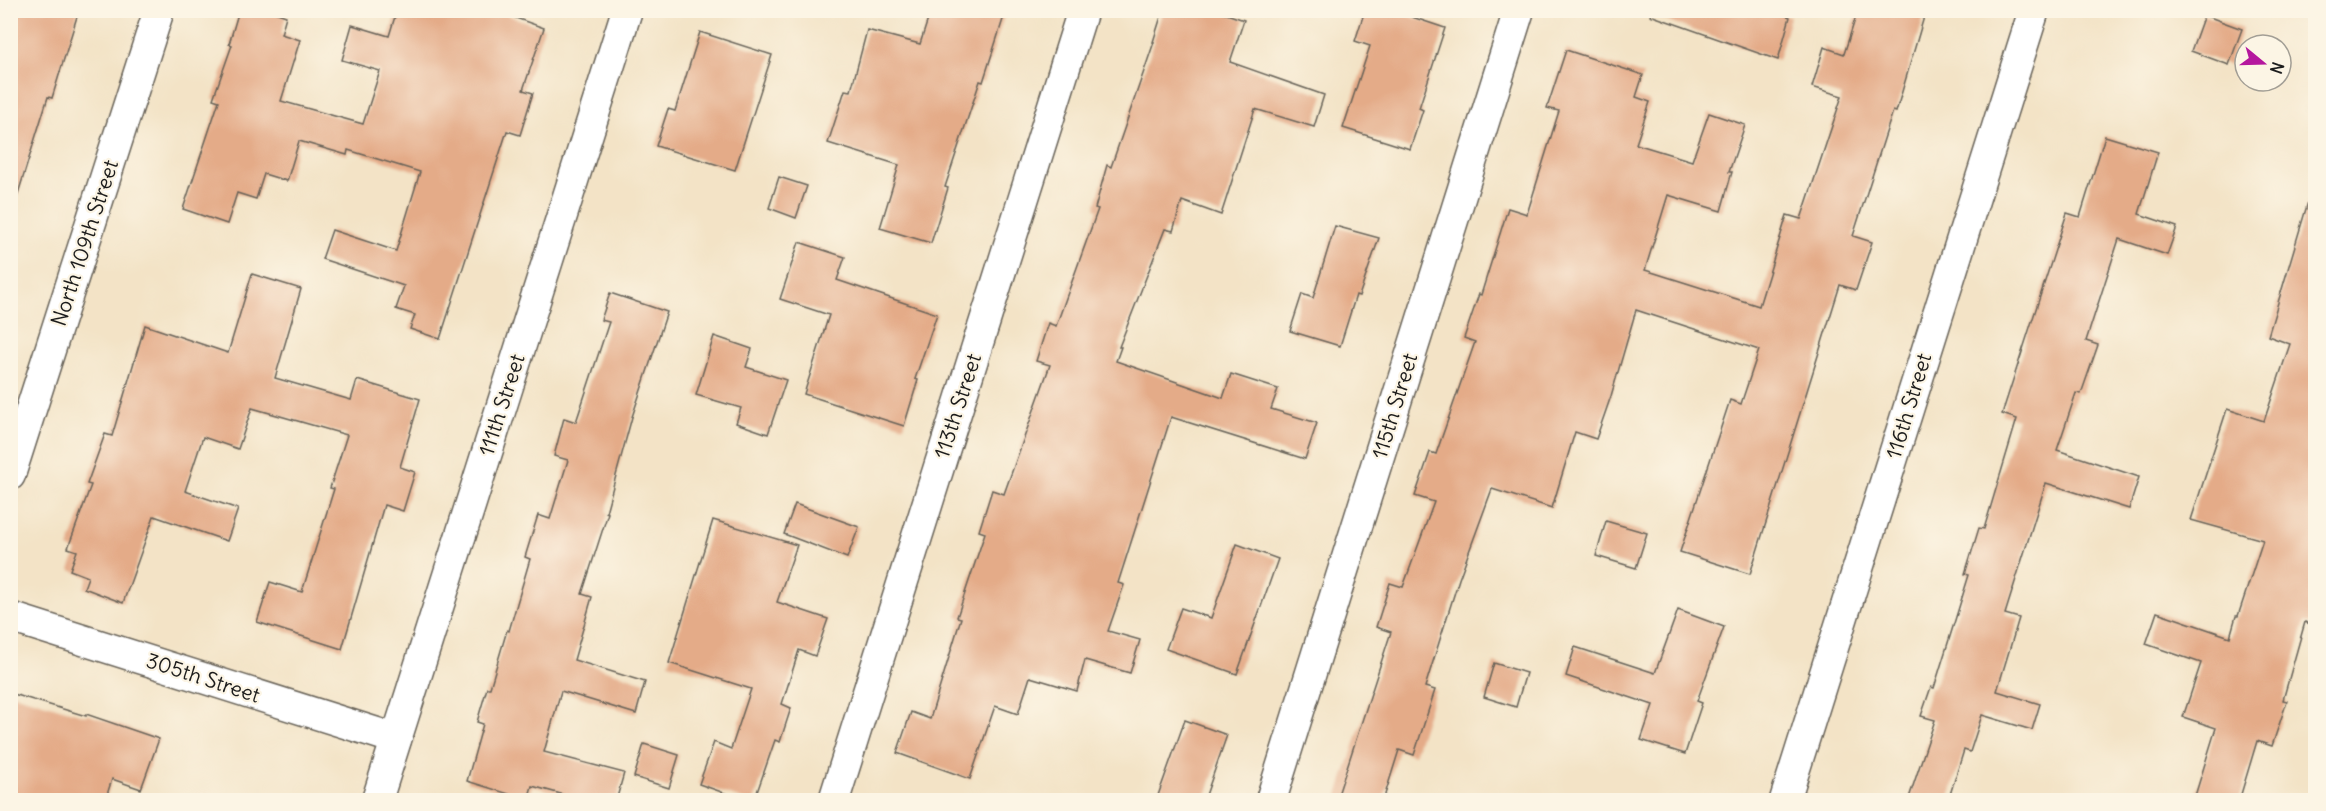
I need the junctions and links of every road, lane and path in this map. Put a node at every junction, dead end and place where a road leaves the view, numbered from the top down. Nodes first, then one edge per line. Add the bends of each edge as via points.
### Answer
1 (159, 10) edge
2 (627, 10) edge
3 (1083, 10) edge
4 (1519, 10) edge
5 (2034, 10) edge
6 (10, 475) edge
7 (10, 617) edge
8 (396, 739) junction
9 (377, 801) edge
10 (834, 801) edge
11 (1271, 801) edge
12 (1785, 801) edge

1 - 6 street, North 109th Street
2 - 8 street, 111th Street
3 - 10 street, 113th Street
4 - 11 street, 115th Street
5 - 12 street, 116th Street
7 - 8 street, 305th Street
8 - 9 street, 111th Street

